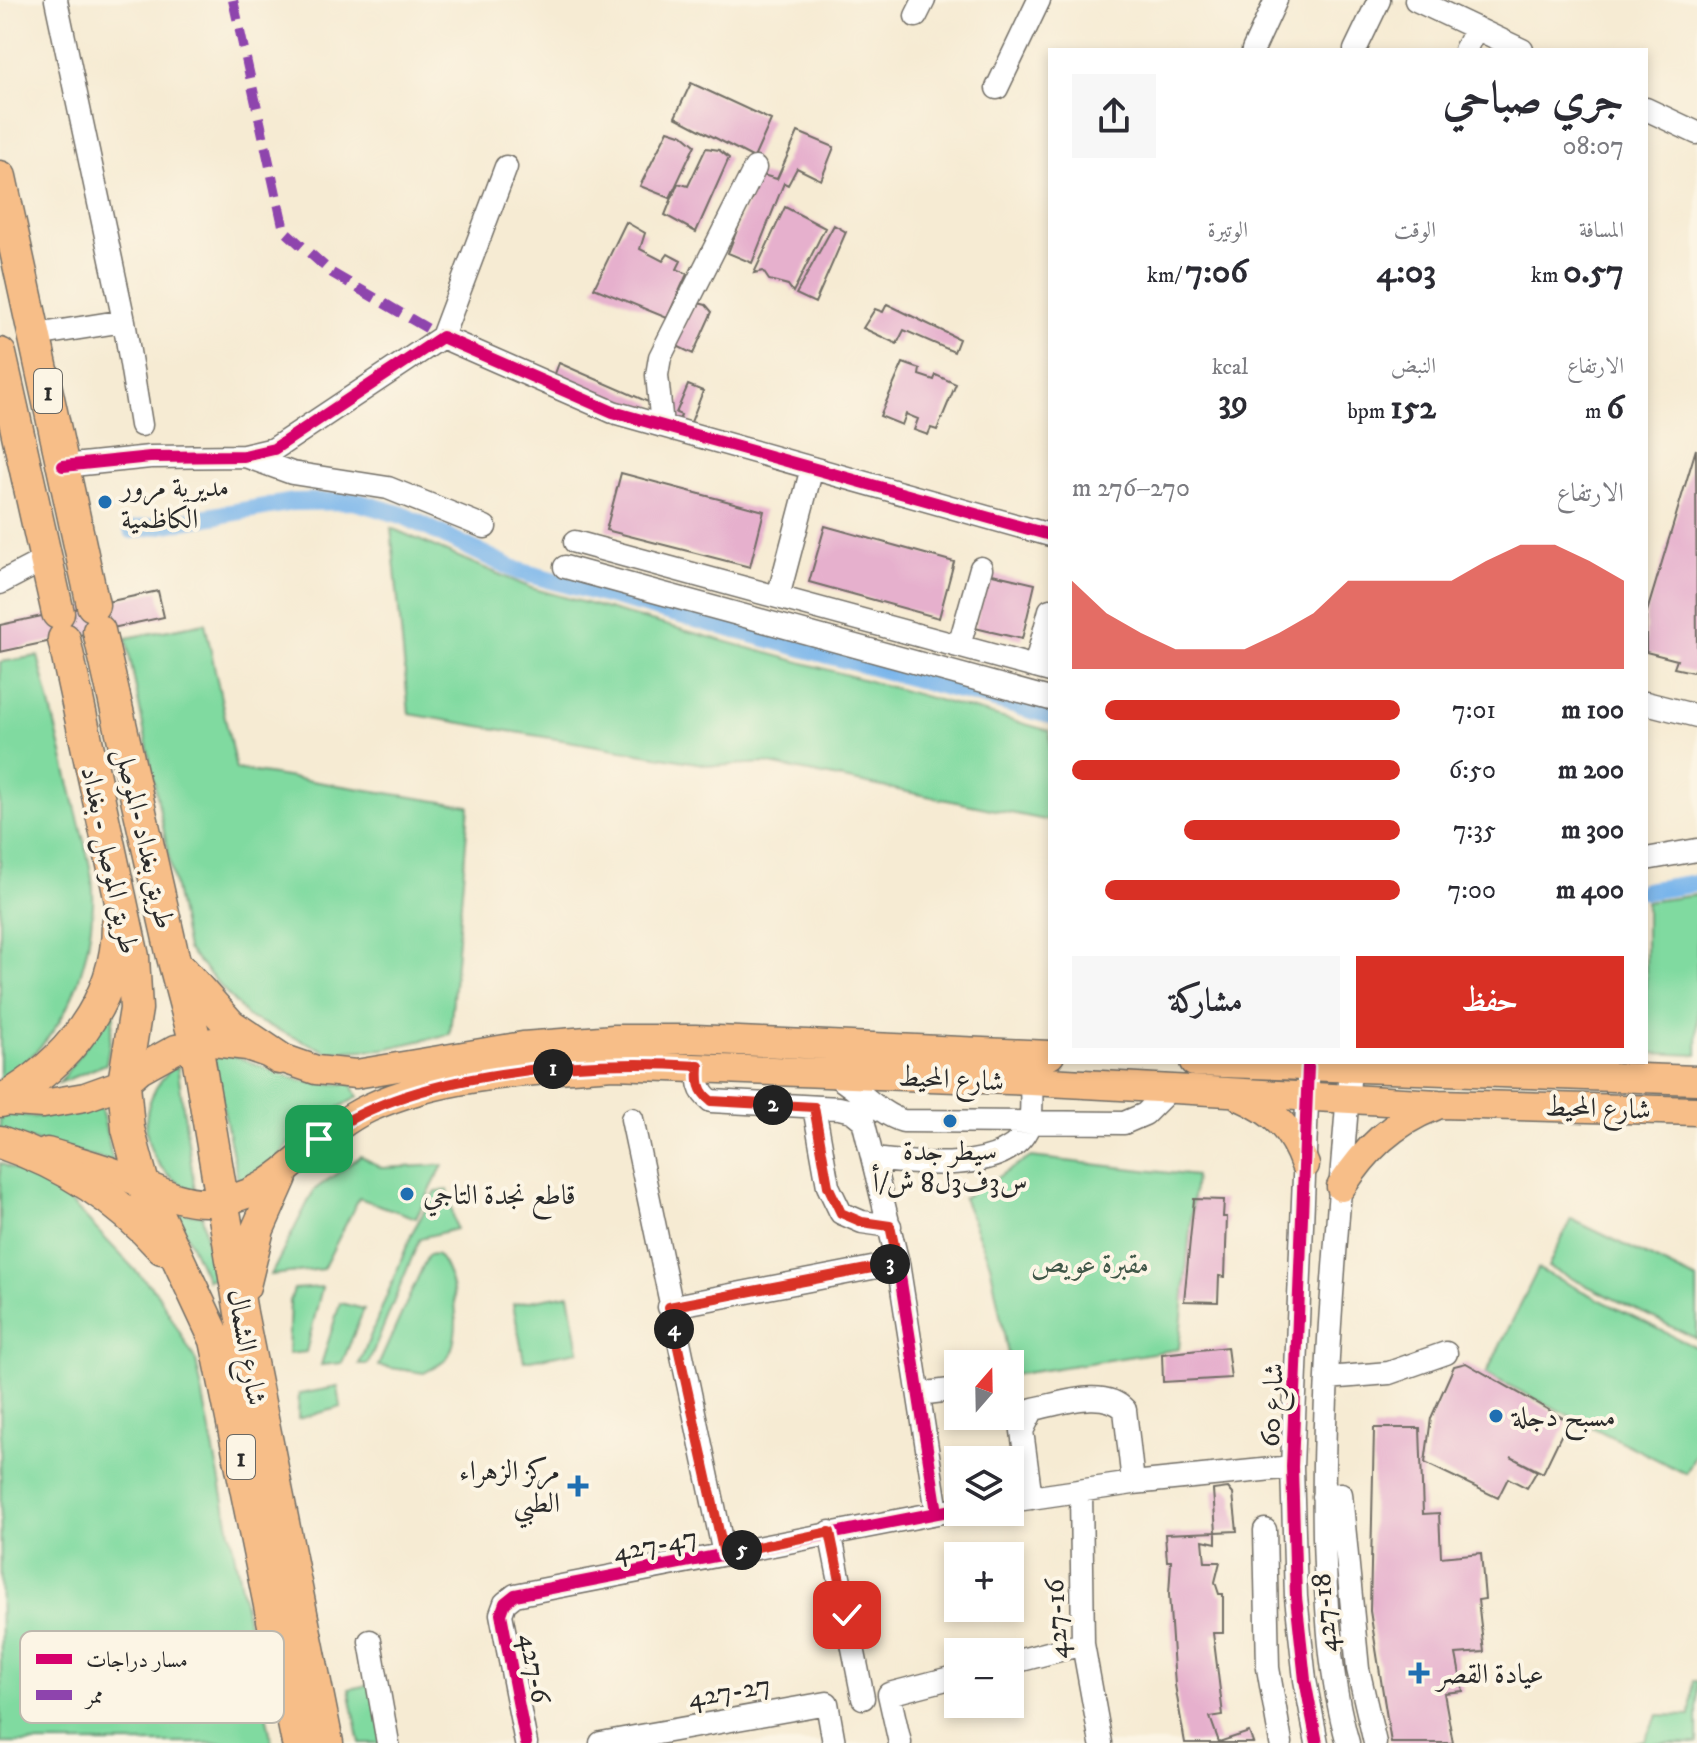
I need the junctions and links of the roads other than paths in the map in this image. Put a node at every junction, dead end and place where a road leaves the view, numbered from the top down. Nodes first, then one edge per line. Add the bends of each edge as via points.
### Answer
1 (56, 0) edge
2 (1039, 0) edge
3 (1276, 0) edge
4 (1379, 0) edge
5 (1416, 0) edge
6 (1476, 28) junction
7 (1254, 48) edge
8 (1356, 48) edge
9 (1466, 48) edge
10 (1518, 48) edge
11 (997, 88) dead end
12 (1648, 110) edge
13 (1697, 133) edge
14 (506, 167) dead end
15 (755, 168) dead end
16 (0, 177) edge
17 (124, 321) junction
18 (36, 335) junction
19 (442, 337) junction
20 (0, 344) edge
21 (0, 354) edge
22 (45, 378) junction
23 (4, 388) edge
24 (141, 425) dead end
25 (662, 426) junction
26 (9, 434) edge
27 (244, 456) junction
28 (63, 466) junction
29 (812, 468) junction
30 (485, 527) dead end
31 (1048, 534) edge
32 (575, 542) dead end
33 (46, 559) junction
34 (565, 567) dead end
35 (981, 568) dead end
36 (0, 583) edge
37 (778, 597) junction
38 (1048, 627) edge
39 (959, 646) junction
40 (1043, 669) edge
41 (1048, 698) edge
42 (1648, 704) edge
43 (1697, 716) edge
44 (1697, 850) edge
45 (1648, 859) edge
46 (113, 869) junction
47 (173, 957) junction
48 (196, 1044) junction
49 (1048, 1056) edge
50 (279, 1058) junction
51 (1240, 1064) edge
52 (699, 1066) junction
53 (987, 1066) junction
54 (1308, 1067) junction
55 (1350, 1068) junction
56 (827, 1072) junction
57 (1025, 1072) junction
58 (1697, 1080) edge
59 (124, 1083) junction
60 (1170, 1089) junction
61 (1229, 1092) junction
62 (1307, 1098) junction
63 (1348, 1099) junction
64 (0, 1101) edge
65 (1439, 1104) junction
66 (814, 1107) junction
67 (1697, 1111) edge
68 (632, 1119) dead end
69 (1030, 1122) junction
70 (0, 1142) edge
71 (874, 1159) junction
72 (1305, 1165) junction
73 (281, 1177) junction
74 (143, 1184) junction
75 (1341, 1187) junction
76 (225, 1201) junction
77 (890, 1226) junction
78 (898, 1263) junction
79 (190, 1284) junction
80 (669, 1307) junction
81 (241, 1313) junction
82 (1446, 1353) dead end
83 (1327, 1378) junction
84 (944, 1391) edge
85 (919, 1394) junction
86 (1022, 1446) edge
87 (1292, 1467) junction
88 (1133, 1483) junction
89 (1081, 1491) junction
90 (1323, 1496) junction
91 (944, 1498) edge
92 (1024, 1500) edge
93 (944, 1511) edge
94 (1265, 1530) dead end
95 (830, 1532) junction
96 (724, 1554) junction
97 (505, 1603) joint
98 (275, 1631) edge
99 (370, 1641) dead end
100 (1083, 1644) junction
101 (1024, 1659) edge
102 (284, 1673) edge
103 (944, 1680) edge
104 (1305, 1680) junction
105 (889, 1694) junction
106 (863, 1698) junction
107 (827, 1703) junction
108 (1277, 1719) junction
109 (298, 1743) edge
110 (327, 1743) edge
111 (388, 1743) edge
112 (526, 1743) edge
113 (601, 1743) edge
114 (834, 1743) edge
115 (900, 1743) edge
116 (1101, 1743) edge
117 (1281, 1743) edge
118 (1317, 1743) edge
119 (1348, 1743) edge
120 (1375, 1743) edge

1 - 17 street
2 - 11 street
3 - 7 street
4 - 8 street
5 - 6 street
6 - 9 street
6 - 10 street
12 - 13 street
14 - 19 street
15 - 25 street via 660,357
16 - 18 highway, طريق بغداد -الموصل / 1
17 - 18 street
17 - 24 street
18 - 20 highway
18 - 22 highway, طريق بغداد -الموصل / 1
19 - 25 street via 613,412
19 - 27 street via 274,449
21 - 23 highway, طريق الموصل - بغداد / 1
22 - 23 highway via 24,379
22 - 28 highway, طريق بغداد -الموصل / 1
23 - 26 highway, طريق الموصل - بغداد / 1
25 - 29 street
26 - 33 highway, طريق الموصل - بغداد / 1
27 - 28 street via 150,457
27 - 30 street via 292,473 388,488
28 - 47 highway, طريق بغداد -الموصل / 1
29 - 31 street
29 - 37 street
32 - 37 street
33 - 36 street
33 - 46 highway, طريق الموصل - بغداد / 1
34 - 41 street
35 - 39 street
37 - 39 street
38 - 40 street
39 - 40 street
42 - 43 street
44 - 45 street
46 - 59 highway, طريق الموصل - بغداد / 1 via 136,994
46 - 64 highway via 118,900 113,961 91,1019 52,1067
47 - 48 highway, طريق بغداد -الموصل / 1
47 - 50 highway via 219,1015
48 - 50 main road, شارع المحيط via 239,1044
48 - 59 main road, شارع المحيط via 157,1057
48 - 76 highway, شارع الشمال / 1
49 - 57 main road, شارع المحيط
50 - 53 main road, شارع المحيط via 316,1070 356,1074 523,1046 646,1039
51 - 54 main road, شارع المحيط
52 - 56 main road, شارع المحيط
52 - 66 street via 698,1085 711,1101
52 - 73 main road, شارع المحيط via 547,1070 417,1092 340,1123
53 - 56 main road, شارع المحيط
53 - 57 main road, شارع المحيط
54 - 55 main road, شارع المحيط
54 - 62 street, شارع 60
55 - 58 main road, شارع المحيط
55 - 63 street, شارع 60
56 - 69 street via 903,1121
57 - 60 main road, شارع المحيط
57 - 69 street
59 - 64 main road via 64,1101
59 - 74 highway, شارع الشمال / 1 via 128,1129
60 - 61 main road, شارع المحيط
60 - 69 street via 1132,1121
61 - 62 main road, شارع المحيط
61 - 72 main road via 1265,1107 1284,1122
62 - 63 main road, شارع المحيط
62 - 72 street, شارع 60
63 - 65 main road, شارع المحيط
63 - 75 street, شارع 60
65 - 67 main road, شارع المحيط
65 - 75 main road via 1385,1133
66 - 71 street via 859,1115
66 - 77 street via 828,1186 841,1213
68 - 80 street
69 - 71 street via 1014,1144 991,1157 933,1164
70 - 74 main road
70 - 79 highway via 60,1166 119,1205 146,1229
71 - 77 street
72 - 87 street, شارع 60
73 - 76 main road, شارع المحيط
73 - 81 highway via 258,1229
74 - 76 main road via 174,1198
74 - 79 highway, شارع الشمال / 1
75 - 83 street, شارع 60
76 - 81 highway, شارع الشمال / 1
77 - 78 street
78 - 80 street
78 - 85 street
79 - 98 highway, شارع الشمال / 1 via 209,1320 223,1370
80 - 96 street
81 - 110 highway, شارع الشمال / 1
82 - 83 street via 1389,1373
83 - 90 street, شارع 60
84 - 85 street
85 - 91 street
86 - 88 street via 1022,1431 1033,1409 1103,1397 1125,1410
87 - 88 street
87 - 104 street, شارع 60
88 - 89 street
89 - 92 street
89 - 100 street, 427-16
90 - 119 street, شارع 60 via 1332,1664
90 - 120 street, 427-18 via 1341,1494 1358,1669
93 - 95 street, 427-47
94 - 108 street, 427-18 via 1268,1668
95 - 96 street, 427-47
95 - 106 street
96 - 97 street, 427-47 via 515,1595
97 - 112 street, 427-6 via 501,1614
99 - 111 street
100 - 101 street
100 - 116 street, 427-16
102 - 109 highway, شارع الشمال / 1
103 - 105 street, 427-27
104 - 108 street
104 - 118 street, شارع 60
105 - 106 street, 427-27
105 - 115 street
106 - 107 street, 427-27
107 - 113 street, 427-27
107 - 114 street
108 - 117 street, 427-18

